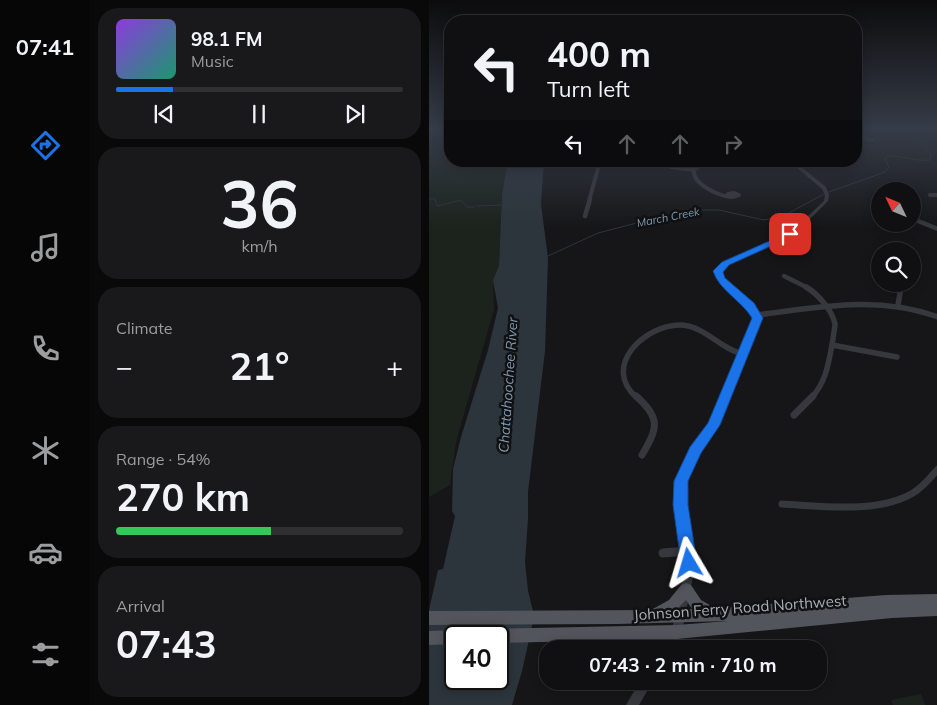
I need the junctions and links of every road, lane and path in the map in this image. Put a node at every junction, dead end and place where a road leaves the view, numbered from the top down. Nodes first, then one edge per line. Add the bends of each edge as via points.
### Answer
1 (598, 167) edge
2 (671, 167) dead end
3 (698, 167) edge
4 (798, 167) edge
5 (694, 170) junction
6 (728, 194) dead end
7 (931, 195) dead end
8 (937, 195) edge
9 (585, 216) dead end
10 (921, 222) edge
11 (937, 229) edge
12 (784, 276) dead end
13 (900, 292) edge
14 (898, 304) junction
15 (827, 308) junction
16 (757, 315) junction
17 (937, 317) edge
18 (833, 344) junction
19 (743, 354) junction
20 (897, 357) dead end
21 (794, 415) dead end
22 (642, 455) dead end
23 (937, 469) edge
24 (782, 504) dead end
25 (688, 551) junction
26 (663, 553) dead end
27 (686, 590) junction
28 (937, 600) edge
29 (937, 610) edge
30 (715, 615) junction
31 (653, 616) junction
32 (681, 616) junction
33 (429, 618) edge
34 (677, 632) junction
35 (632, 633) junction
36 (509, 636) edge
37 (444, 637) edge
38 (429, 638) edge
39 (642, 640) edge
40 (673, 640) edge
41 (641, 690) edge
42 (632, 705) edge

1 - 9 street
2 - 5 street
3 - 5 street
4 - 16 street via 824,188 826,201 795,231 725,264 718,271 721,279
5 - 6 street via 700,184
7 - 8 street
10 - 11 street
12 - 15 street via 811,289
13 - 14 street
14 - 15 street
14 - 17 street
15 - 16 street
15 - 18 street via 835,325
16 - 19 street
18 - 20 street
18 - 21 street via 823,381
19 - 22 street via 727,350 701,330 684,325 661,329 633,347 623,360 623,378 631,392 651,409 656,422
19 - 25 street via 713,425 695,451 681,481 680,505
23 - 24 street via 916,491 887,502 863,505
25 - 26 street
25 - 27 street
27 - 30 main road via 696,604
27 - 31 main road via 671,607
27 - 32 street
28 - 30 main road, Johnson Ferry Road Northwest via 888,600
29 - 34 main road, Johnson Ferry Road Northwest
30 - 32 main road, Johnson Ferry Road Northwest
31 - 32 main road, Johnson Ferry Road Northwest
31 - 33 main road, Johnson Ferry Road Northwest
32 - 34 street
34 - 35 main road, Johnson Ferry Road Northwest
34 - 40 street
35 - 36 main road, Johnson Ferry Road Northwest
35 - 39 main road
37 - 38 main road
41 - 42 street

